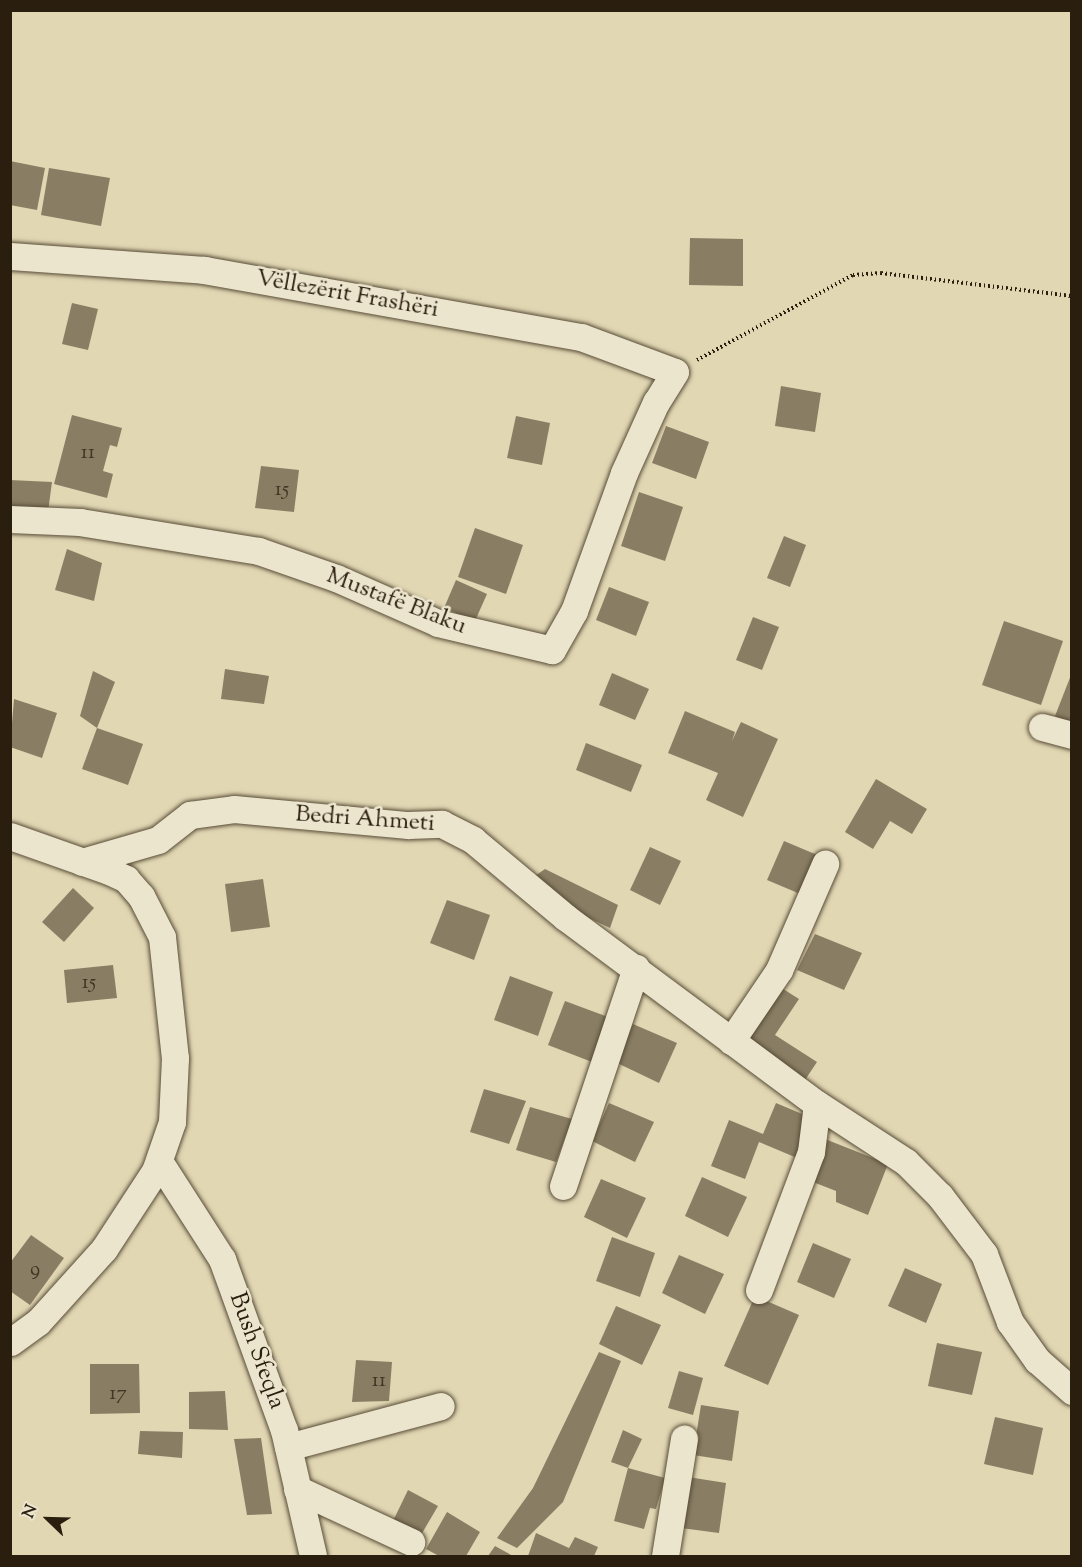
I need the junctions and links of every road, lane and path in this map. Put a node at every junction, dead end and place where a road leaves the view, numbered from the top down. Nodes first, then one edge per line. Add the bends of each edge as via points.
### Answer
1 (10, 256) edge
2 (1071, 296) edge
3 (675, 372) junction
4 (10, 519) edge
5 (1042, 727) dead end
6 (1071, 735) edge
7 (10, 836) edge
8 (82, 862) junction
9 (825, 864) dead end
10 (636, 968) junction
11 (731, 1041) junction
12 (816, 1104) junction
13 (159, 1161) junction
14 (563, 1186) dead end
15 (759, 1290) dead end
16 (10, 1342) edge
17 (1071, 1390) edge
18 (441, 1406) dead end
19 (684, 1439) dead end
20 (288, 1447) junction
21 (297, 1489) junction
22 (411, 1542) dead end
23 (313, 1557) edge
24 (665, 1557) edge

1 - 3 street, Vëllezërit Frashëri via 204,270 581,336
2 - 3 path via 881,273 853,275
3 - 4 street, Mustafë Blaku via 656,402 628,463 574,610 552,650 438,623 336,578 259,551 80,522
5 - 6 street
7 - 8 street
8 - 10 street, Bedri Ahmeti via 158,840 190,815 234,809 408,825 442,824 473,840 565,917
8 - 13 street via 126,879 141,896 162,937 175,1070 172,1122
9 - 11 street via 779,970
10 - 11 street, Bedri Ahmeti
10 - 14 street
11 - 12 street, Bedri Ahmeti
12 - 15 street via 811,1152
12 - 17 street, Bedri Ahmeti via 906,1162 940,1196 984,1254 1010,1322 1037,1360
13 - 16 street via 104,1249 38,1322
13 - 20 street, Bush Sfeqla via 222,1259
18 - 20 street
19 - 24 street
20 - 21 street, Bush Sfeqla
21 - 22 street
21 - 23 street, Bush Sfeqla

